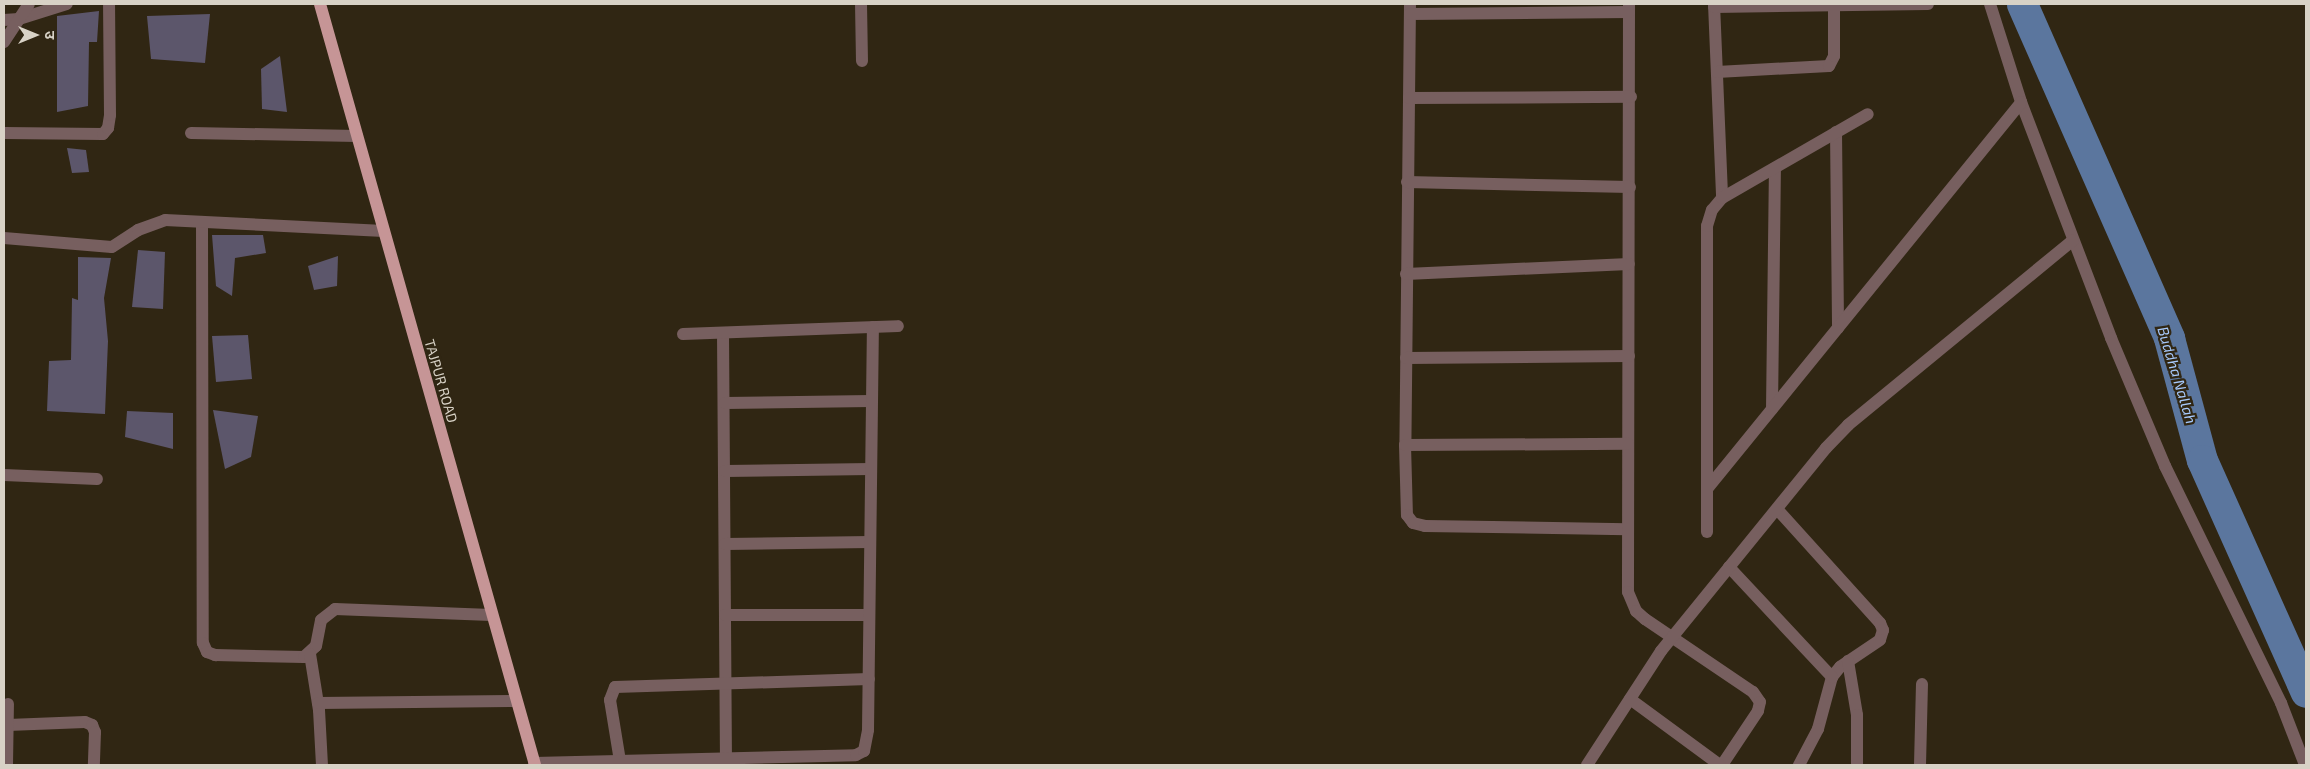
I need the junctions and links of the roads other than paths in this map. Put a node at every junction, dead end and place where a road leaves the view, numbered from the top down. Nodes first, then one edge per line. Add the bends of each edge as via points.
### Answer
1 (30, 4) edge
2 (68, 4) edge
3 (109, 4) edge
4 (320, 4) edge
5 (861, 4) edge
6 (1928, 4) edge
7 (1990, 4) edge
8 (1714, 5) edge
9 (1834, 5) edge
10 (1629, 8) edge
11 (1410, 9) edge
12 (19, 19) junction
13 (4, 20) edge
14 (4, 42) edge
15 (862, 61) dead end
16 (1717, 72) junction
17 (1631, 97) junction
18 (1408, 98) junction
19 (2021, 102) junction
20 (1868, 114) dead end
21 (1836, 132) junction
22 (4, 133) edge
23 (191, 133) dead end
24 (357, 136) junction
25 (1775, 168) junction
26 (1407, 182) junction
27 (1630, 187) junction
28 (1722, 198) junction
29 (202, 222) junction
30 (384, 231) junction
31 (4, 238) edge
32 (2073, 240) junction
33 (1629, 264) junction
34 (1406, 274) junction
35 (898, 326) dead end
36 (873, 327) junction
37 (1838, 328) junction
38 (724, 333) junction
39 (684, 334) dead end
40 (1628, 356) junction
41 (1406, 358) junction
42 (871, 401) junction
43 (725, 404) junction
44 (1772, 409) junction
45 (1628, 444) junction
46 (1405, 445) junction
47 (870, 469) junction
48 (725, 470) junction
49 (4, 475) edge
50 (97, 479) dead end
51 (1708, 489) junction
52 (1777, 509) junction
53 (1627, 529) junction
54 (1708, 532) dead end
55 (870, 542) junction
56 (726, 544) junction
57 (1729, 567) junction
58 (491, 615) junction
59 (726, 615) junction
60 (869, 615) junction
61 (1671, 638) junction
62 (310, 654) junction
63 (1848, 662) junction
64 (1832, 677) junction
65 (868, 679) junction
66 (726, 682) junction
67 (1922, 684) dead end
68 (1630, 699) junction
69 (516, 701) junction
70 (318, 703) junction
71 (8, 704) dead end
72 (8, 725) junction
73 (726, 758) junction
74 (620, 761) junction
75 (535, 764) edge
76 (7, 765) edge
77 (94, 765) edge
78 (322, 765) edge
79 (1587, 765) edge
80 (1721, 765) edge
81 (1799, 765) edge
82 (1857, 765) edge
83 (1920, 765) edge
84 (2305, 765) edge

1 - 12 street
2 - 12 street
3 - 22 street via 108,128 103,134
4 - 24 main road, TAJPUR ROAD
5 - 15 street
6 - 9 street
7 - 19 street
8 - 9 street
8 - 16 street
9 - 16 street via 1834,56 1829,66
10 - 11 street
10 - 17 street
11 - 18 street
12 - 13 street
12 - 14 street
16 - 28 street
17 - 18 street
17 - 27 street
18 - 26 street
19 - 32 street
19 - 37 street
20 - 21 street
21 - 25 street
21 - 37 street
23 - 24 street
24 - 30 main road, TAJPUR ROAD
25 - 28 street
25 - 44 street
26 - 27 street
26 - 34 street
27 - 33 street
28 - 51 street via 1712,210 1708,226
29 - 30 street
29 - 31 street via 153,222 112,247
29 - 62 street via 203,643 207,652 215,655 304,657
30 - 58 main road, TAJPUR ROAD
32 - 52 street via 1848,424
32 - 84 street via 2165,466 2281,703
33 - 34 street
33 - 40 street
34 - 41 street
35 - 36 street
36 - 38 street
36 - 42 street
37 - 44 street
38 - 39 street
38 - 43 street
40 - 41 street
40 - 45 street
41 - 46 street
42 - 43 street
42 - 47 street
43 - 48 street
44 - 51 street
45 - 46 street
45 - 53 street
46 - 53 street via 1407,515 1413,523
47 - 48 street
47 - 55 street
48 - 56 street
49 - 50 street
51 - 54 street
52 - 57 street
52 - 63 street via 1880,623 1883,630 1880,640
53 - 61 street via 1630,601 1636,611
55 - 56 street
55 - 60 street
56 - 59 street
57 - 61 street
57 - 64 street
58 - 62 street via 335,609 327,612 321,620 316,646
58 - 69 main road, TAJPUR ROAD
59 - 60 street
59 - 66 street
60 - 65 street
61 - 68 street
61 - 80 street via 1753,692 1760,702 1758,711
62 - 70 street
63 - 64 street
63 - 82 street via 1857,714
64 - 81 street via 1818,729
65 - 66 street
65 - 73 street via 868,730 864,751 856,755
66 - 73 street
66 - 74 street via 615,687 610,700
67 - 83 street
68 - 79 street
68 - 80 street
69 - 70 street
69 - 75 main road, TAJPUR ROAD
70 - 78 street
71 - 72 street
72 - 76 street
72 - 77 street via 85,722 95,732
73 - 74 street
74 - 75 street

